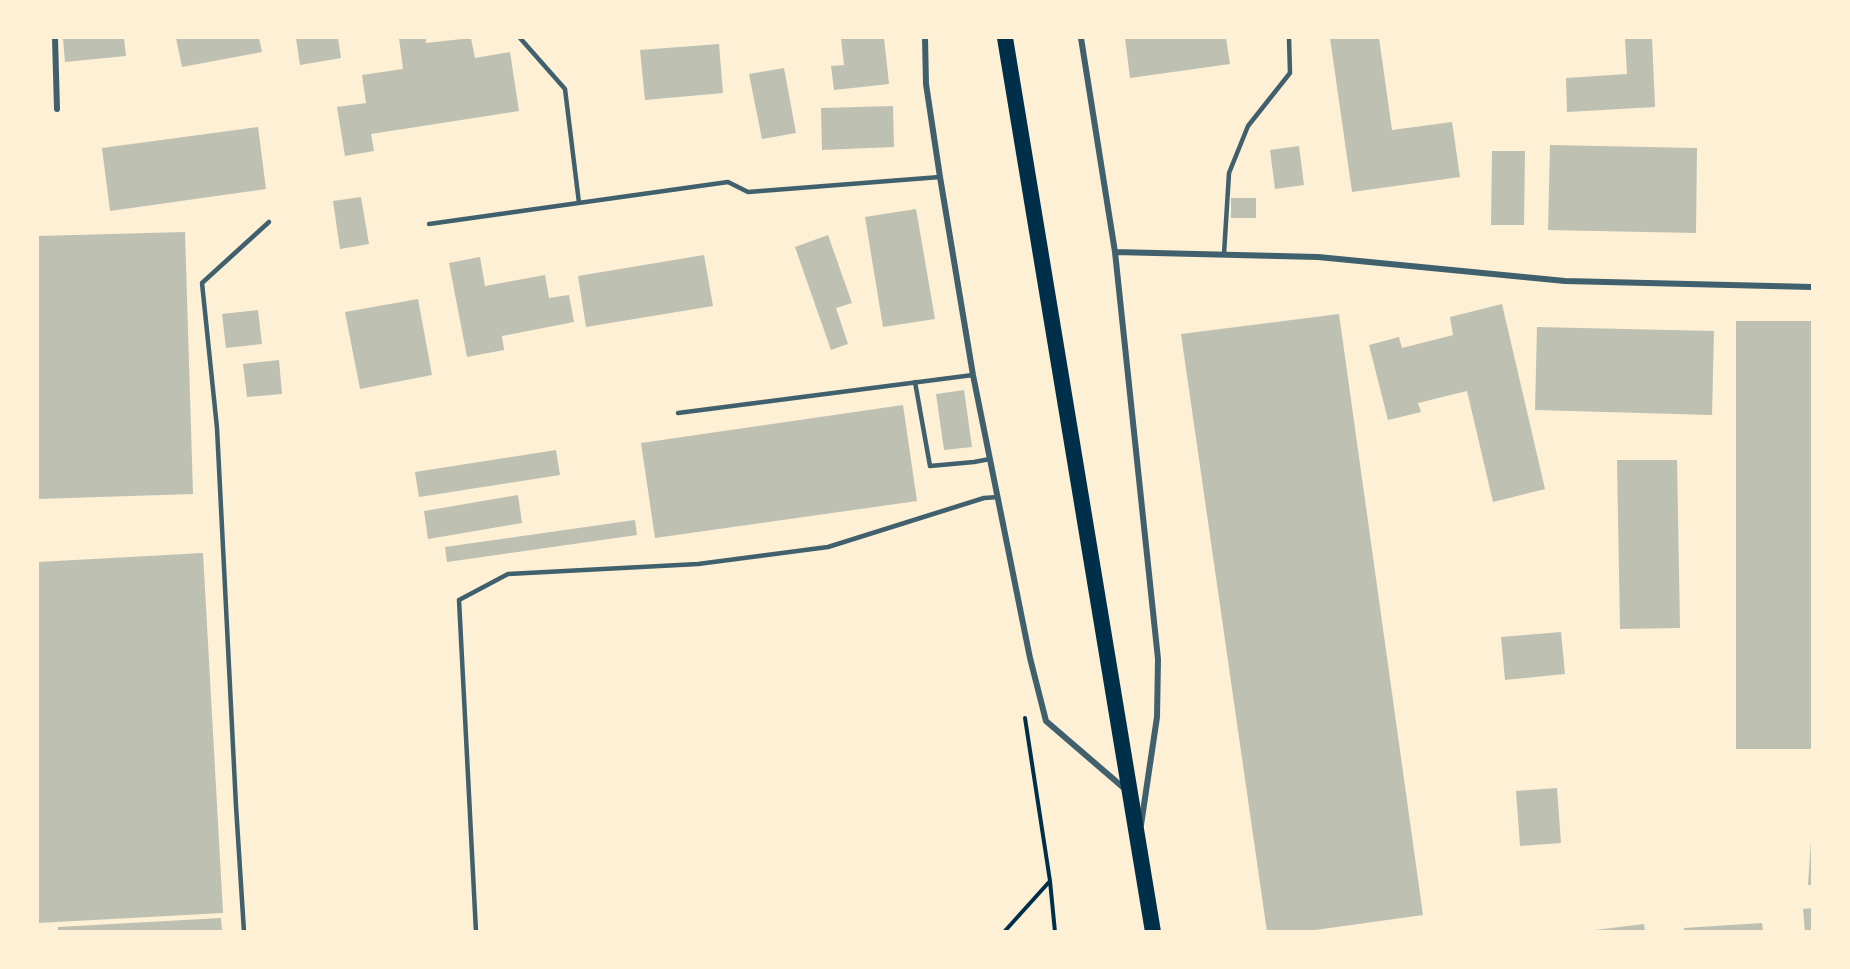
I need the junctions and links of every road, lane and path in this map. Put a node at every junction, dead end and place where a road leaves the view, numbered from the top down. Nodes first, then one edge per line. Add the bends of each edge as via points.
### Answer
1 (55, 38) edge
2 (520, 38) edge
3 (925, 38) edge
4 (1005, 38) edge
5 (1081, 38) edge
6 (1289, 38) edge
7 (57, 109) dead end
8 (940, 177) junction
9 (579, 203) junction
10 (269, 222) dead end
11 (429, 224) dead end
12 (1115, 252) junction
13 (1224, 254) junction
14 (1812, 287) edge
15 (973, 375) junction
16 (915, 382) junction
17 (678, 413) dead end
18 (990, 459) junction
19 (998, 497) junction
20 (1131, 793) junction
21 (1139, 844) junction
22 (1050, 881) dead end
23 (244, 932) edge
24 (476, 932) edge
25 (1004, 932) edge
26 (1153, 932) edge

1 - 7 street
2 - 9 lane via 565,89
3 - 8 street via 926,84
4 - 20 highway
5 - 12 street
6 - 13 lane via 1290,73 1248,126 1228,173
8 - 9 lane via 748,192 728,182
8 - 15 street
9 - 11 lane
10 - 23 lane via 202,283 217,428
12 - 13 street
12 - 21 street via 1158,659 1157,717
13 - 14 street via 1318,257 1565,281
15 - 16 lane
15 - 18 street
16 - 17 lane
16 - 18 lane via 930,466
18 - 19 street
19 - 20 street via 1046,720
19 - 24 lane via 828,546 698,564 508,574 459,600
20 - 21 highway
21 - 26 highway
22 - 25 path

